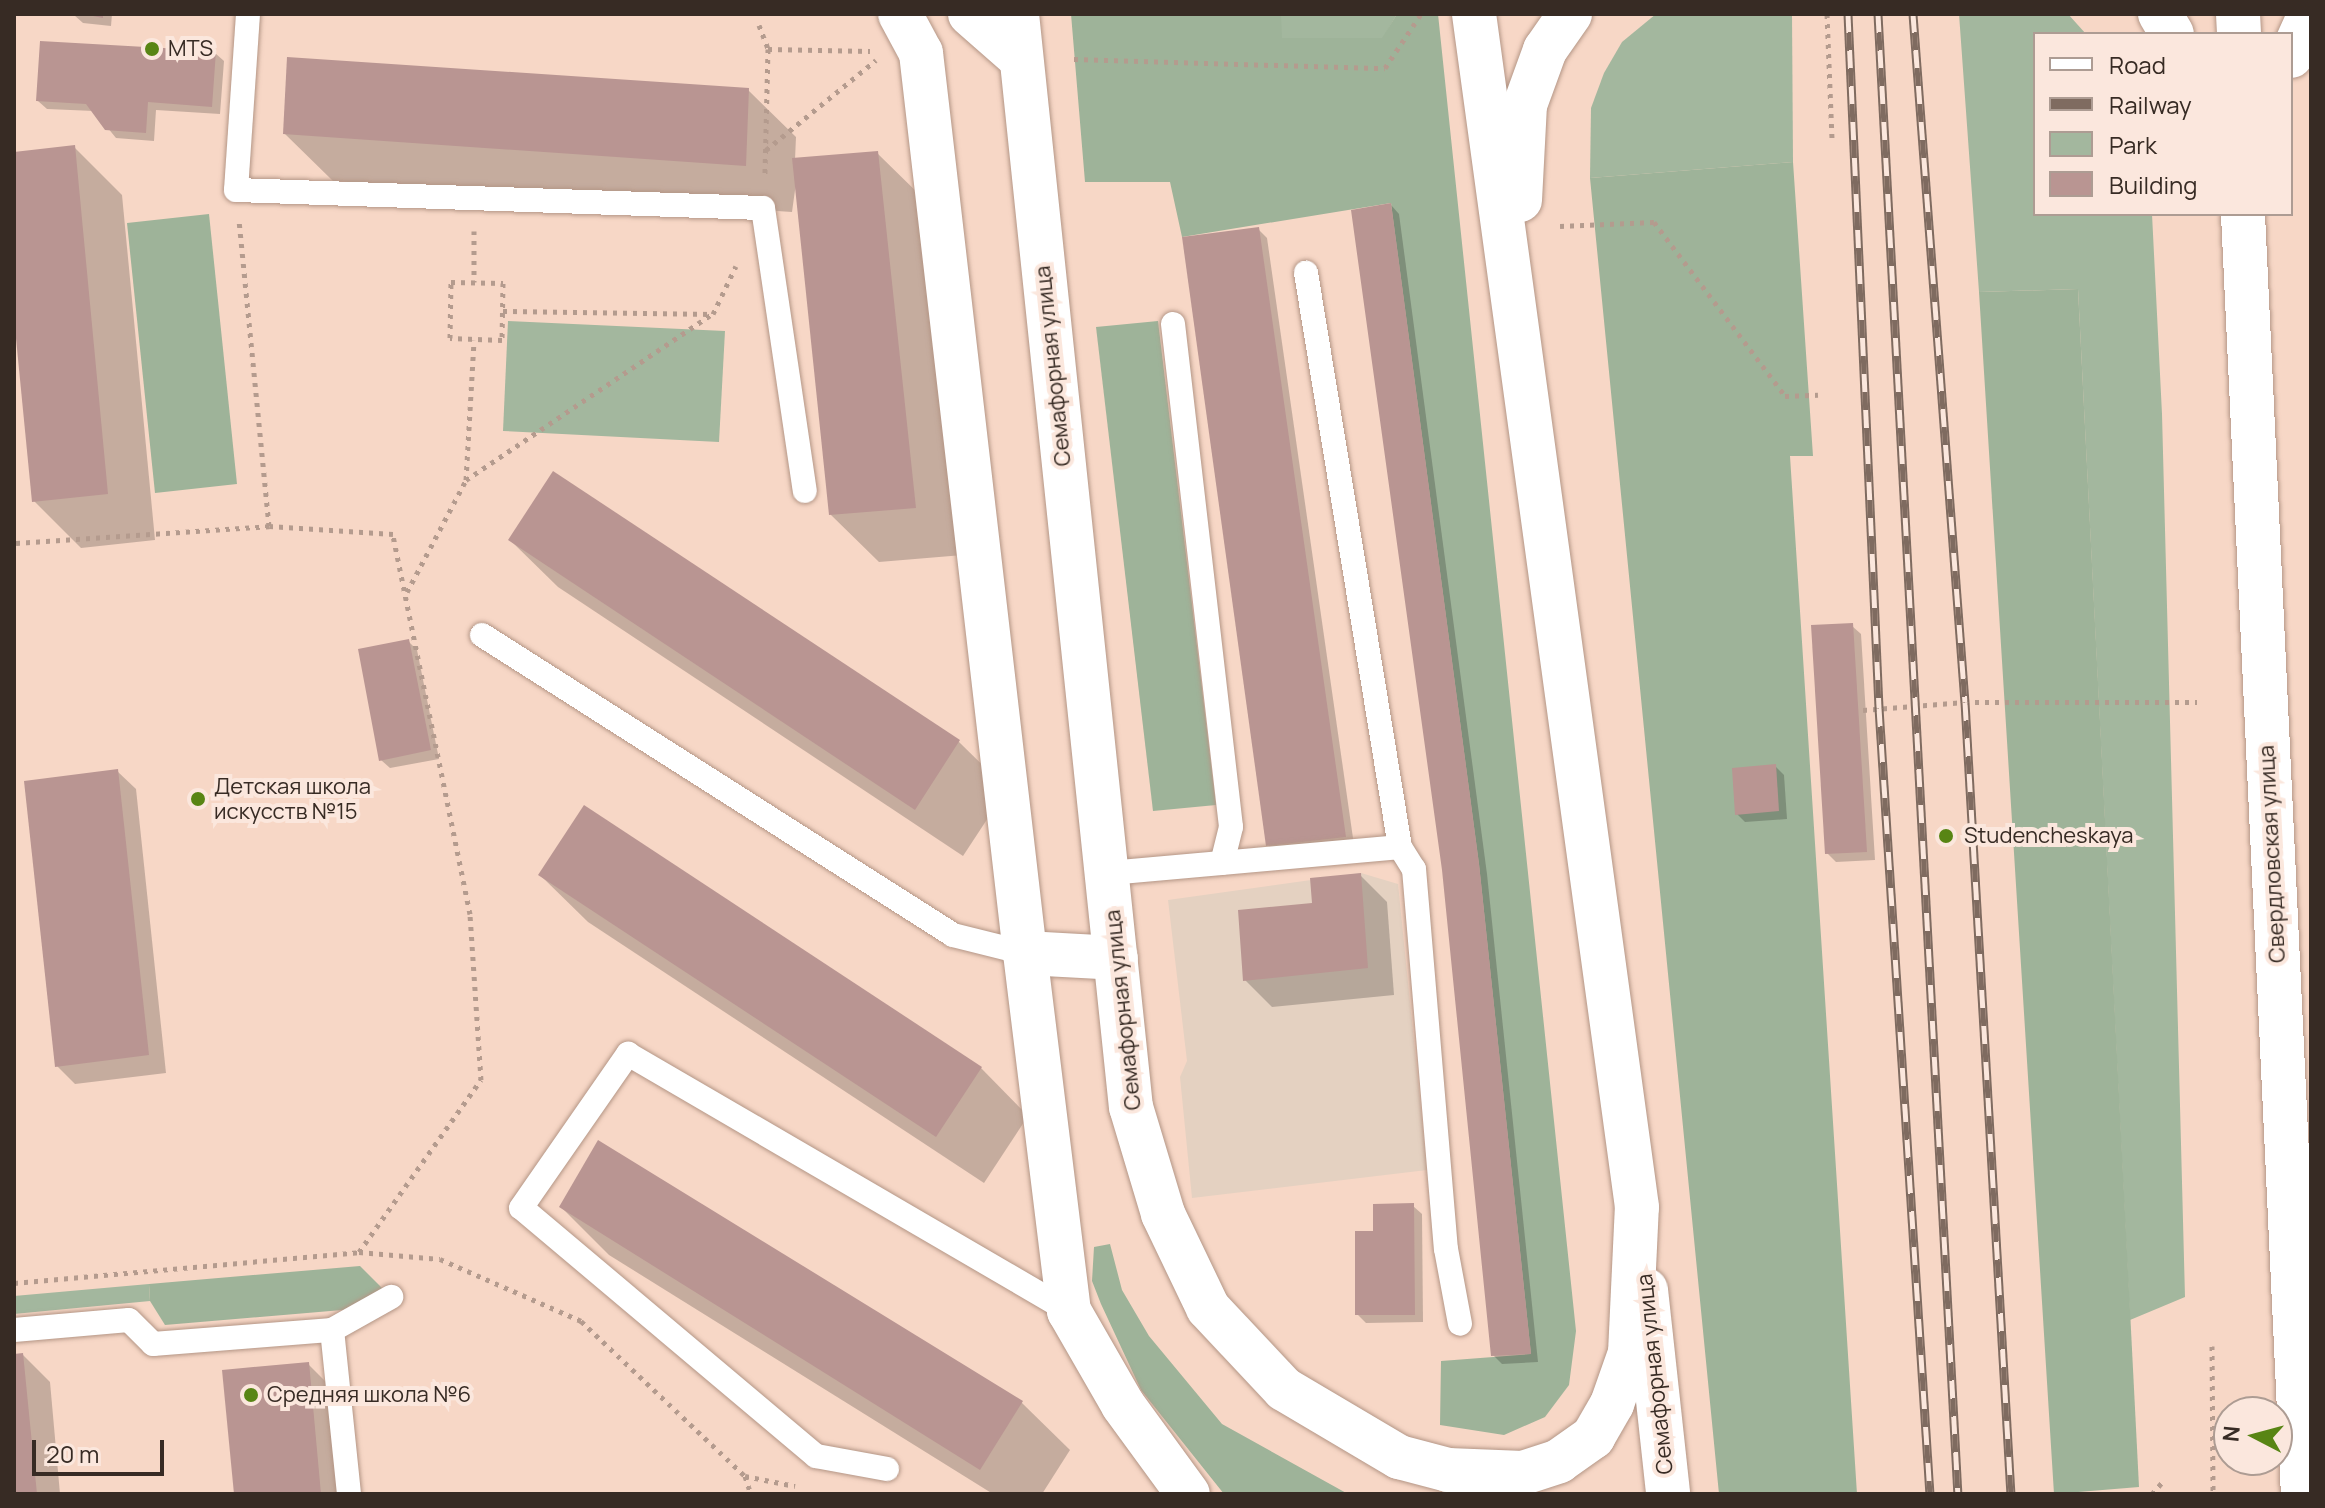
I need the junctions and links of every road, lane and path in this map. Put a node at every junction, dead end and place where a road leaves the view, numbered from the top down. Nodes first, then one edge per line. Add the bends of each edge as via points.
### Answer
1 (248, 14) edge
2 (970, 14) edge
3 (1421, 14) edge
4 (1474, 14) edge
5 (1570, 14) edge
6 (1827, 14) edge
7 (2160, 14) edge
8 (2310, 14) edge
9 (759, 25) dead end
10 (2171, 32) edge
11 (893, 33) edge
12 (1018, 35) edge
13 (2293, 52) edge
14 (1074, 59) dead end
15 (1832, 140) dead end
16 (766, 150) junction
17 (236, 190) junction
18 (473, 195) junction
19 (763, 208) junction
20 (2231, 216) edge
21 (2243, 216) edge
22 (1560, 226) dead end
23 (1306, 273) dead end
24 (474, 282) junction
25 (2245, 289) junction
26 (1515, 302) junction
27 (503, 311) junction
28 (713, 314) junction
29 (1173, 324) dead end
30 (474, 340) junction
31 (1818, 395) dead end
32 (466, 480) junction
33 (805, 491) dead end
34 (269, 526) junction
35 (15, 545) edge
36 (407, 593) junction
37 (482, 635) dead end
38 (2197, 702) dead end
39 (1863, 710) dead end
40 (1400, 847) junction
41 (1222, 863) junction
42 (1110, 873) junction
43 (1025, 953) junction
44 (1116, 958) junction
45 (1637, 1207) junction
46 (359, 1252) junction
47 (14, 1283) edge
48 (391, 1297) dead end
49 (1069, 1311) junction
50 (1460, 1324) dead end
51 (14, 1330) edge
52 (332, 1330) junction
53 (2212, 1346) dead end
54 (887, 1469) dead end
55 (1448, 1470) junction
56 (745, 1476) junction
57 (2164, 1480) dead end
58 (805, 1488) dead end
59 (349, 1494) edge
60 (751, 1494) edge
61 (1188, 1494) edge
62 (1507, 1494) edge
63 (1668, 1494) edge
64 (2152, 1494) edge
65 (2213, 1494) edge
66 (2303, 1494) edge

1 - 17 lane
2 - 12 main road
3 - 14 path via 1385,68
4 - 26 main road, Семафорная улица
5 - 26 main road via 1545,50 1525,105
6 - 15 path
7 - 10 main road
8 - 13 main road
9 - 16 path via 768,49
11 - 16 path
11 - 43 main road via 921,53
12 - 42 main road, Семафорная улица
16 - 19 path
17 - 18 lane
17 - 34 path
18 - 19 lane
18 - 24 path
19 - 28 path
19 - 33 lane
20 - 25 main road
21 - 25 main road, Свердловская улица
22 - 31 path via 1654,222 1785,396
23 - 40 lane
24 - 27 path via 503,283
24 - 30 path via 451,282 450,338
25 - 66 main road, Свердловская улица
26 - 45 main road, Семафорная улица
27 - 28 path
27 - 30 path via 502,340
28 - 32 path
29 - 41 lane via 1231,827
30 - 32 path
32 - 36 path
34 - 35 path
34 - 36 path via 393,534
36 - 46 path via 470,914 481,1080
37 - 43 lane via 953,935
38 - 39 path via 1965,702
40 - 41 lane
40 - 50 lane via 1414,869 1446,1249
41 - 42 lane
42 - 44 main road, Семафорная улица
43 - 44 main road
43 - 49 main road
44 - 55 main road, Семафорная улица via 1131,1107 1163,1214 1208,1308 1284,1389 1399,1457
45 - 55 main road, Семафорная улица via 1630,1353 1612,1404 1593,1437 1559,1461 1523,1473
45 - 63 main road, Семафорная улица
46 - 47 path
46 - 56 path via 440,1259 581,1321
48 - 52 lane
49 - 54 lane via 628,1054 521,1208 816,1456
49 - 61 main road via 1123,1405
51 - 52 lane via 129,1320 153,1344
52 - 59 lane
53 - 65 path
55 - 62 main road
56 - 58 path
56 - 60 path
57 - 64 path

